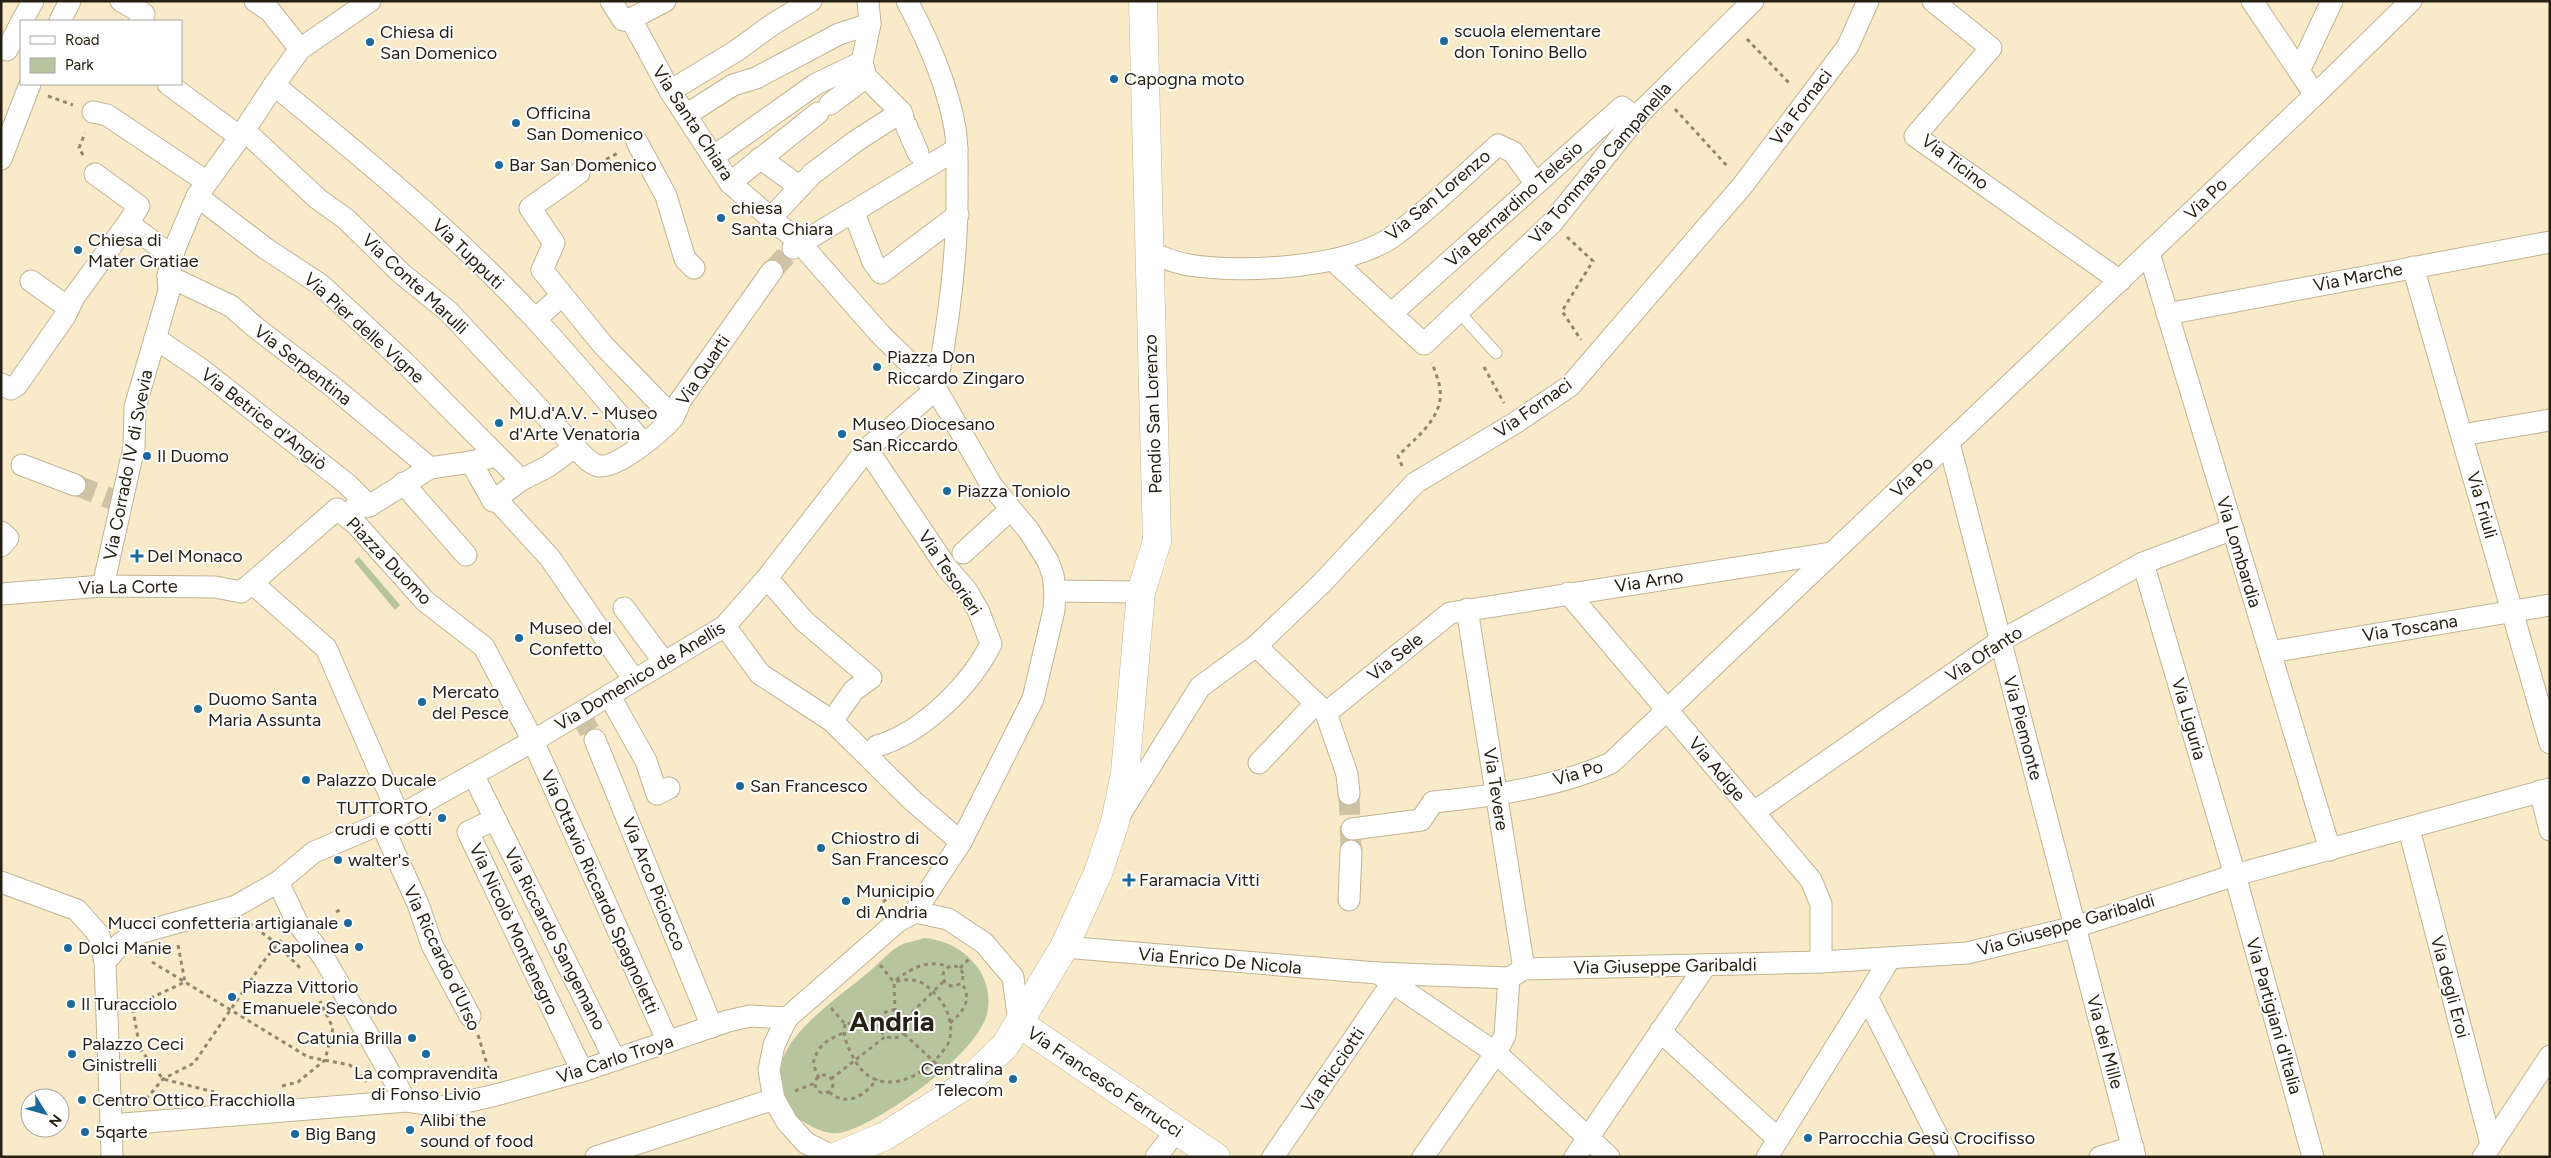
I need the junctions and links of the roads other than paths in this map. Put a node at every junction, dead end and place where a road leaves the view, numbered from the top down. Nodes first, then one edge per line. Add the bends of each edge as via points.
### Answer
1 (33, 1) edge
2 (70, 1) edge
3 (121, 1) edge
4 (370, 1) edge
5 (611, 1) edge
6 (665, 1) edge
7 (811, 1) edge
8 (868, 1) edge
9 (906, 1) edge
10 (1143, 1) edge
11 (1753, 1) edge
12 (1868, 1) edge
13 (1933, 1) edge
14 (2252, 1) edge
15 (2332, 1) edge
16 (2411, 1) edge
17 (263, 6) edge
18 (632, 19) junction
19 (23, 20) edge
20 (60, 20) edge
21 (141, 20) edge
22 (870, 24) junction
23 (20, 27) edge
24 (300, 49) junction
25 (10, 51) edge
26 (864, 70) junction
27 (2299, 70) junction
28 (30, 85) edge
29 (170, 85) edge
30 (274, 85) junction
31 (670, 91) junction
32 (2315, 95) junction
33 (93, 112) dead end
34 (686, 115) junction
35 (771, 115) junction
36 (904, 118) junction
37 (1636, 118) junction
38 (243, 134) junction
39 (786, 137) junction
40 (637, 142) dead end
41 (957, 149) junction
42 (713, 157) junction
43 (760, 158) junction
44 (1, 159) edge
45 (921, 161) junction
46 (579, 173) dead end
47 (95, 174) dead end
48 (730, 183) junction
49 (1536, 184) junction
50 (800, 187) junction
51 (202, 189) junction
52 (854, 213) junction
53 (958, 215) junction
54 (770, 219) junction
55 (128, 223) junction
56 (2550, 242) edge
57 (797, 245) junction
58 (1149, 252) junction
59 (2149, 253) junction
60 (1334, 261) junction
61 (170, 266) junction
62 (2413, 267) junction
63 (694, 268) dead end
64 (772, 271) tunnel mouth
65 (31, 281) dead end
66 (2120, 281) junction
67 (562, 295) junction
68 (69, 308) junction
69 (1458, 311) junction
70 (1392, 313) junction
71 (2167, 314) junction
72 (536, 319) junction
73 (155, 338) junction
74 (1496, 353) dead end
75 (1, 384) edge
76 (936, 389) junction
77 (673, 417) junction
78 (2550, 420) edge
79 (2462, 435) junction
80 (644, 443) junction
81 (1949, 443) junction
82 (575, 447) junction
83 (866, 449) junction
84 (496, 456) junction
85 (471, 462) junction
86 (22, 465) dead end
87 (430, 468) junction
88 (521, 480) junction
89 (404, 483) junction
90 (75, 485) tunnel mouth
91 (496, 499) junction
92 (369, 506) junction
93 (337, 509) junction
94 (1010, 510) junction
95 (2233, 529) junction
96 (1, 532) edge
97 (1, 546) edge
98 (963, 553) dead end
99 (1831, 553) junction
100 (466, 555) dead end
101 (2143, 563) junction
102 (767, 578) junction
103 (252, 583) junction
104 (103, 586) junction
105 (1055, 591) junction
106 (1141, 592) junction
107 (1, 594) edge
108 (1568, 594) junction
109 (2550, 605) edge
110 (624, 608) dead end
111 (1467, 609) junction
112 (2512, 611) junction
113 (725, 626) junction
114 (2000, 641) junction
115 (1256, 646) junction
116 (2270, 652) junction
117 (664, 662) junction
118 (634, 680) junction
119 (609, 695) junction
120 (1321, 708) junction
121 (1668, 710) junction
122 (832, 721) junction
123 (595, 740) tunnel mouth
124 (533, 741) junction
125 (2550, 743) edge
126 (877, 746) dead end
127 (1259, 763) dead end
128 (473, 774) junction
129 (669, 788) dead end
130 (2545, 790) edge
131 (1349, 794) tunnel mouth
132 (1497, 795) junction
133 (1754, 812) junction
134 (495, 819) junction
135 (390, 820) junction
136 (1115, 822) junction
137 (1352, 829) dead end
138 (2409, 829) junction
139 (2550, 830) edge
140 (961, 842) junction
141 (1351, 850) tunnel mouth
142 (2330, 850) junction
143 (2235, 875) junction
144 (1, 882) edge
145 (278, 882) junction
146 (1349, 900) dead end
147 (915, 912) junction
148 (2076, 926) junction
149 (1064, 947) junction
150 (1890, 958) junction
151 (105, 962) junction
152 (1821, 962) junction
153 (1706, 966) junction
154 (1517, 974) junction
155 (1385, 978) junction
156 (1867, 997) junction
157 (470, 1016) road end
158 (787, 1018) junction
159 (1019, 1023) junction
160 (712, 1027) junction
161 (1660, 1031) junction
162 (668, 1042) junction
163 (1496, 1053) junction
164 (2550, 1056) edge
165 (616, 1060) junction
166 (582, 1071) junction
167 (774, 1099) junction
168 (406, 1102) junction
169 (111, 1125) junction
170 (1177, 1130) junction
171 (1588, 1136) junction
172 (1772, 1148) edge
173 (2487, 1150) edge
174 (2134, 1152) edge
175 (112, 1157) edge
176 (596, 1157) edge
177 (834, 1157) edge
178 (1156, 1157) edge
179 (1216, 1157) edge
180 (1273, 1157) edge
181 (1423, 1157) edge
182 (1575, 1157) edge
183 (1609, 1157) edge
184 (1948, 1157) edge
185 (2100, 1157) edge
186 (2313, 1157) edge

1 - 19 street
2 - 20 street
3 - 21 street via 144,14
4 - 24 street, Via Corrado IV di Svevia
5 - 18 street, Via Santa Chiara via 623,20
6 - 18 street
7 - 31 street
8 - 22 street
9 - 41 street via 928,39 955,128
10 - 58 street, Pendio San Lorenzo
11 - 37 street, Via Tommaso Campanella
12 - 115 street, Via Fornaci via 1848,46 1743,184 1570,386 1415,483 1322,583
13 - 66 street, Via Ticino via 1991,48 1916,136
14 - 27 street
15 - 27 street
16 - 32 street, Via Po
17 - 24 street
18 - 31 street, Via Santa Chiara
22 - 26 street
22 - 34 street via 838,34 756,78 733,85
23 - 25 street
24 - 30 street, Via Corrado IV di Svevia
26 - 35 street via 816,84
26 - 36 street
26 - 39 street via 824,109
27 - 32 street
28 - 44 street
29 - 38 street, Via Conte Marulli
30 - 38 street, Via Corrado IV di Svevia
30 - 72 street, Via Tupputi via 368,161 456,240
31 - 34 street, Via Santa Chiara
32 - 59 street, Via Po
33 - 51 street, Via Pier delle Vigne via 107,115
34 - 42 street, Via Santa Chiara
35 - 39 street
35 - 42 street
36 - 45 street
36 - 50 street via 856,141
37 - 49 street, Via Bernardino Telesio via 1622,106
37 - 69 street, Via Tommaso Campanella via 1552,223
38 - 51 street, Via Corrado IV di Svevia
38 - 82 street, Via Conte Marulli via 346,219 402,274 448,311
39 - 43 street
40 - 63 street via 666,196 686,258
41 - 45 street
41 - 53 street
42 - 48 street, Via Santa Chiara
43 - 48 street
43 - 50 street
45 - 52 street
46 - 67 street via 530,208 554,243 542,270
47 - 55 street via 139,206
48 - 54 street, Via Santa Chiara
49 - 60 street, Via San Lorenzo via 1513,152 1498,145 1394,236 1364,252
49 - 70 street, Via Bernardino Telesio
50 - 54 street
51 - 61 street, Via Corrado IV di Svevia
51 - 84 street, Via Pier delle Vigne via 265,248 321,285 404,362
52 - 53 street via 873,262 881,273
52 - 57 street
53 - 76 street via 948,324
54 - 57 street, Via Santa Chiara
55 - 61 street, Via Serpentina
55 - 68 street
56 - 62 street, Via Marche
57 - 76 street, Via Santa Chiara
58 - 60 street, Via San Lorenzo via 1186,265 1226,270
58 - 106 street, Pendio San Lorenzo via 1157,541
59 - 66 street, Via Po
59 - 71 street, Via Lombardia
60 - 70 street
61 - 73 street, Via Corrado IV di Svevia via 169,290
61 - 87 street, Via Serpentina via 231,306
62 - 71 street, Via Marche
62 - 79 street, Via Friuli
64 - 77 street, Via Quarti via 680,401
65 - 68 street
66 - 81 street, Via Po
67 - 72 street
67 - 77 street via 603,345
68 - 75 street via 17,385 11,389
69 - 70 street, Via Tommaso Campanella via 1424,344
69 - 74 lane
71 - 95 street, Via Lombardia
72 - 80 street, Via Tupputi
73 - 92 street, Via Betrice d'Angiò via 209,375 347,484
73 - 104 street, Via Corrado IV di Svevia via 135,407 134,447
76 - 83 street, Via Domenico de Anellis
76 - 94 street, Via Santa Chiara via 992,486
77 - 80 street, Via Quarti
78 - 79 street
79 - 112 street, Via Friuli
80 - 82 street, Via Quarti via 613,465 599,466 590,463
81 - 99 street, Via Po
81 - 114 street, Via Piemonte
82 - 88 street
83 - 102 street, Via Domenico de Anellis
83 - 126 street, Via Tesorieri via 947,568 967,591 991,644 976,670 947,703 895,741
84 - 85 street
84 - 88 street, Via Pier delle Vigne
85 - 87 street
85 - 91 street via 486,492 494,501
86 - 90 street
87 - 89 street
88 - 91 street
89 - 92 street
89 - 100 street
91 - 118 street via 550,558
92 - 93 street
93 - 103 street, Piazza Duomo
93 - 124 street, Piazza Duomo via 356,524 425,600 484,647
94 - 98 street
94 - 105 street, Via Santa Chiara via 1048,561
95 - 101 street, Via Ofanto
95 - 116 street, Via Lombardia
96 - 97 street via 8,538
99 - 108 street, Via Arno
99 - 121 street, Via Po
101 - 114 street, Via Ofanto
101 - 143 street, Via Liguria
102 - 113 street, Via Domenico de Anellis
102 - 122 street via 804,621 871,678 854,690
103 - 104 street, Via La Corte via 241,592 215,587
103 - 135 street, Via Riccardo d'Urso via 326,648
104 - 107 street, Via La Corte
105 - 106 street
105 - 140 street, Via Santa Chiara via 1054,610 1033,699
106 - 136 street, Pendio San Lorenzo via 1125,773
108 - 111 street, Via Arno
108 - 121 street, Via Adige
109 - 112 street, Via Toscana
110 - 117 street
111 - 120 street, Via Sele via 1450,613
111 - 132 street, Via Tevere
112 - 116 street, Via Toscana
112 - 125 street, Via Friuli
113 - 117 street, Via Domenico de Anellis
113 - 122 street via 760,674
114 - 133 street, Via Ofanto
114 - 148 street, Via Piemonte
115 - 120 street
115 - 136 street, Via Fornaci via 1200,687
116 - 142 street, Via Lombardia
117 - 118 street, Via Domenico de Anellis
118 - 119 street, Via Domenico de Anellis
119 - 124 street, Via Domenico de Anellis
119 - 129 street via 646,761 657,794
120 - 127 street, Via Sele
120 - 131 street via 1347,774
121 - 132 street, Via Po via 1611,764
121 - 133 street, Via Adige
122 - 140 street via 913,801
123 - 160 street, Via Arco Piciocco
124 - 128 street, Via Domenico de Anellis
124 - 162 street, Via Ottavio Riccardo Spagnoletti
128 - 134 street, Via Nicolò Montenegro
128 - 135 street, Via Domenico de Anellis
130 - 138 street, Via Giuseppe Garibaldi
130 - 139 street
132 - 137 street, Via Po via 1433,802 1421,820
132 - 154 street, Via Tevere
133 - 152 street, Via Adige via 1812,880 1821,904
134 - 165 street, Via Riccardo Sangemano
134 - 166 street, Via Nicolò Montenegro via 468,832
135 - 145 street, Via Domenico de Anellis via 314,852
135 - 157 street, Via Riccardo d'Urso via 432,945
136 - 149 street, Pendio San Lorenzo via 1098,873
138 - 142 street, Via Giuseppe Garibaldi
138 - 173 street, Via degli Eroi
140 - 147 street, Via Santa Chiara
141 - 146 street
142 - 143 street, Via Giuseppe Garibaldi
143 - 148 street, Via Giuseppe Garibaldi
143 - 186 street, Via Partigiani d'Italia
144 - 151 street via 77,910 99,935
145 - 151 street via 236,906 136,934 121,943
145 - 168 street via 297,922 324,958
147 - 158 street via 865,948
147 - 159 street via 948,919 984,943 1013,978
148 - 150 street, Via Giuseppe Garibaldi via 1967,953
148 - 174 street, Via dei Mille
149 - 155 street, Via Enrico De Nicola
149 - 159 street, Pendio San Lorenzo
150 - 152 street, Via Giuseppe Garibaldi
150 - 156 street
151 - 169 street
152 - 153 street, Via Giuseppe Garibaldi
153 - 154 street, Via Giuseppe Garibaldi
153 - 161 street
154 - 155 street, Via Enrico De Nicola
154 - 163 street, Via Tevere via 1505,1035
155 - 163 street
155 - 180 street, Via Ricciotti
156 - 172 street
156 - 184 street
158 - 160 street, Via Carlo Troya via 750,1016
158 - 167 street via 774,1045 769,1070
159 - 170 street, Via Francesco Ferrucci
159 - 177 street, Pendio San Lorenzo via 1005,1046 961,1088 885,1136
160 - 162 street, Via Carlo Troya
161 - 171 street
161 - 172 street
162 - 165 street, Via Carlo Troya
163 - 171 street
163 - 181 street, Via Tevere
164 - 173 street
165 - 166 street, Via Carlo Troya
166 - 168 street, Via Carlo Troya via 443,1107
167 - 176 street
167 - 177 street via 787,1122 806,1143
168 - 169 street
169 - 175 street
170 - 178 street
170 - 179 street, Via Francesco Ferrucci
171 - 182 street
171 - 183 street
174 - 185 street

